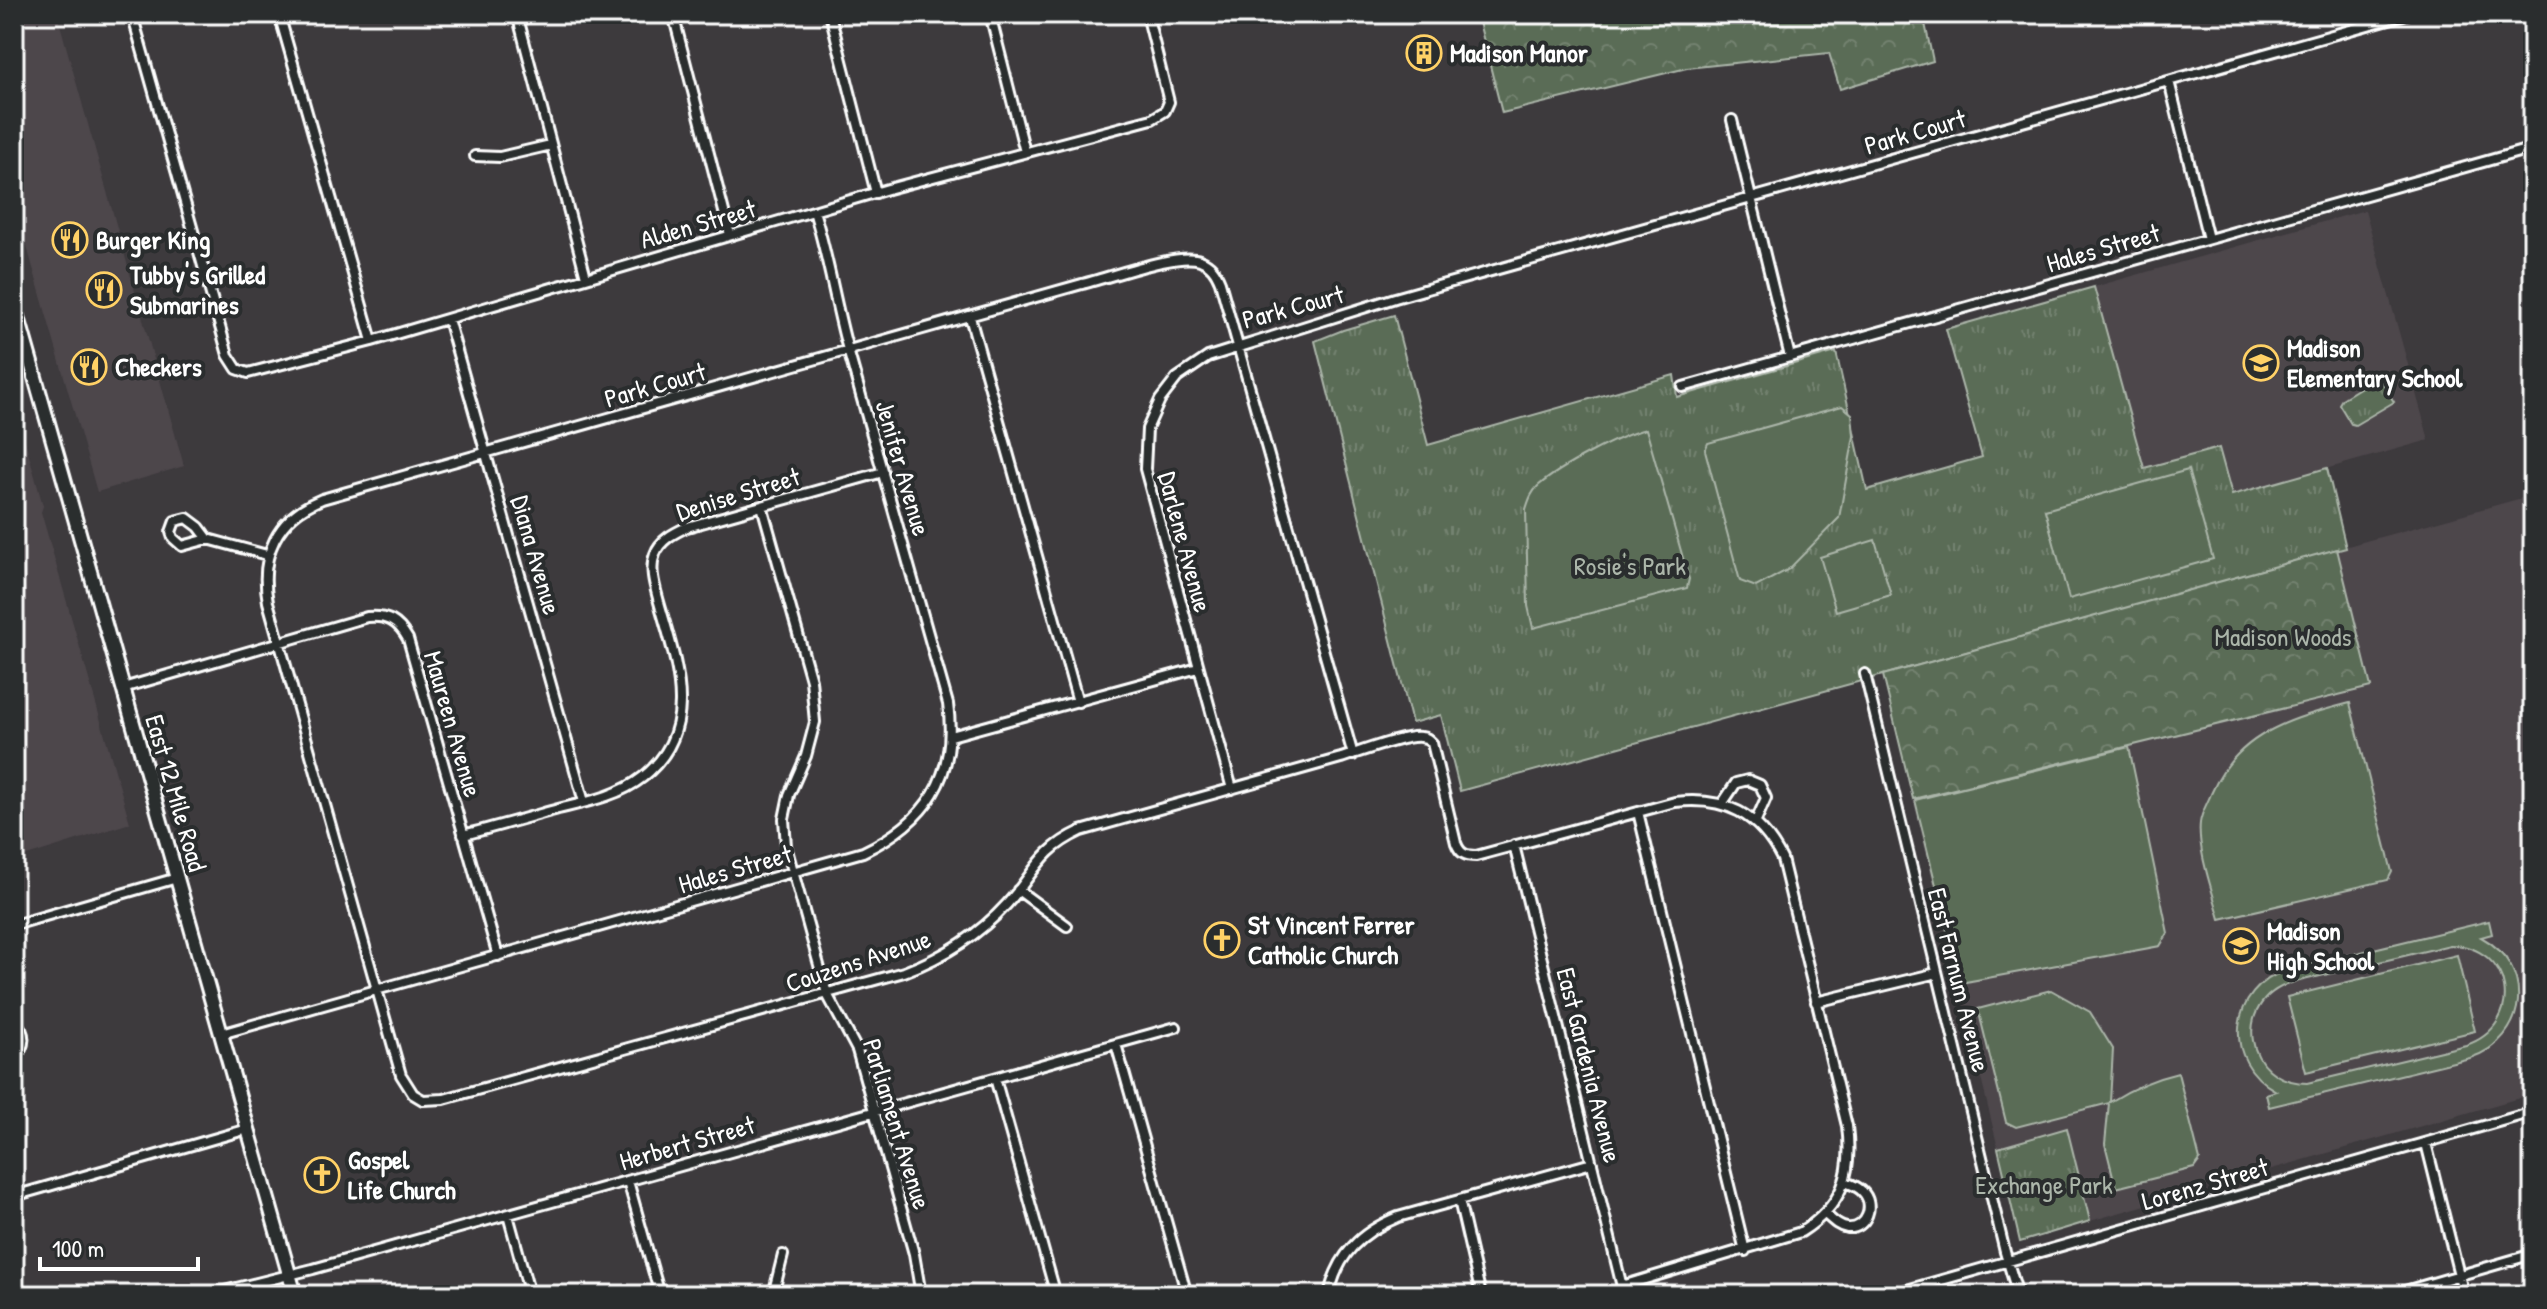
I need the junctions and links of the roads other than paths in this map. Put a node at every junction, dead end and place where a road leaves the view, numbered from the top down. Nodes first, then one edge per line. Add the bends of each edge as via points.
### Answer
1 (132, 14) edge
2 (279, 14) edge
3 (517, 14) edge
4 (673, 14) edge
5 (830, 14) edge
6 (990, 14) edge
7 (1147, 14) edge
8 (2407, 14) edge
9 (2169, 81) junction
10 (1732, 120) dead end
11 (551, 145) junction
12 (2533, 148) edge
13 (1025, 152) junction
14 (475, 156) dead end
15 (876, 193) junction
16 (1751, 198) junction
17 (814, 211) junction
18 (730, 235) junction
19 (2208, 239) junction
20 (586, 277) junction
21 (14, 303) edge
22 (970, 317) junction
23 (448, 319) junction
24 (372, 341) junction
25 (1238, 346) junction
26 (849, 351) junction
27 (1790, 357) junction
28 (1683, 387) dead end
29 (486, 454) junction
30 (883, 472) junction
31 (762, 506) junction
32 (208, 539) dead end
33 (267, 555) junction
34 (279, 644) junction
35 (1198, 668) junction
36 (1865, 674) dead end
37 (123, 688) junction
38 (1078, 702) junction
39 (951, 736) junction
40 (1353, 755) junction
41 (1232, 789) junction
42 (584, 802) junction
43 (1722, 804) junction
44 (1638, 812) junction
45 (1755, 823) junction
46 (463, 835) junction
47 (1514, 845) junction
48 (792, 873) junction
49 (177, 878) junction
50 (1018, 890) junction
51 (14, 925) edge
52 (1067, 926) dead end
53 (498, 956) junction
54 (1937, 973) junction
55 (377, 990) junction
56 (827, 994) junction
57 (1816, 1002) junction
58 (14, 1021) edge
59 (1176, 1027) dead end
60 (221, 1034) junction
61 (1116, 1044) junction
62 (14, 1058) edge
63 (995, 1078) junction
64 (874, 1112) junction
65 (2533, 1112) edge
66 (248, 1129) junction
67 (2426, 1143) junction
68 (1592, 1163) junction
69 (628, 1181) junction
70 (1845, 1182) junction
71 (14, 1196) edge
72 (1459, 1200) junction
73 (1825, 1214) junction
74 (508, 1215) junction
75 (1745, 1251) junction
76 (2533, 1254) edge
77 (783, 1255) dead end
78 (2008, 1260) junction
79 (288, 1274) junction
80 (2459, 1275) junction
81 (1623, 1291) edge
82 (208, 1295) edge
83 (295, 1295) edge
84 (530, 1295) edge
85 (660, 1295) edge
86 (773, 1295) edge
87 (921, 1295) edge
88 (1056, 1295) edge
89 (1187, 1295) edge
90 (1329, 1295) edge
91 (1481, 1295) edge
92 (1889, 1295) edge
93 (2018, 1295) edge
94 (2391, 1295) edge
95 (2464, 1295) edge

1 - 24 street, Alden Street via 228,355 237,369 255,372
2 - 24 street
3 - 11 street
4 - 18 street
5 - 15 street
6 - 13 street
7 - 13 street, Alden Street via 1168,97 1161,115
8 - 9 street, Park Court
9 - 16 street, Park Court
9 - 19 street
10 - 16 street
11 - 14 street via 500,157
11 - 20 street
12 - 19 street, Hales Street
13 - 15 street, Alden Street
15 - 17 street, Alden Street
16 - 25 street, Park Court
16 - 27 street
17 - 18 street, Alden Street
17 - 26 street, Jenifer Avenue
18 - 20 street, Alden Street
19 - 27 street, Hales Street
20 - 23 street, Alden Street
21 - 37 main road, East 12 Mile Road
22 - 25 street, Park Court via 1188,258 1204,262 1216,273
22 - 26 street, Park Court
22 - 38 street
23 - 24 street, Alden Street
23 - 29 street, Diana Avenue
25 - 35 street, Darlene Avenue via 1208,357 1177,378 1152,414 1145,441 1147,485
25 - 40 street
26 - 29 street, Park Court
26 - 30 street, Jenifer Avenue
27 - 28 street, Hales Street
29 - 33 street, Park Court via 310,504 278,532
29 - 42 street, Diana Avenue
30 - 31 street, Denise Street
30 - 39 street, Jenifer Avenue via 943,684
31 - 42 street, Denise Street via 676,532 660,544 654,578 681,687 675,734 643,777
31 - 48 street, Parliament Avenue via 815,701 812,739 784,819
32 - 33 street
33 - 34 street via 265,587
34 - 37 street
34 - 46 street, Maureen Avenue via 367,617 386,617 401,628
34 - 55 street, Couzens Avenue
35 - 38 street
35 - 41 street, Darlene Avenue
36 - 54 street, East Farnum Avenue
37 - 49 main road, East 12 Mile Road
38 - 39 street
39 - 48 street, Hales Street via 938,785 907,826 863,852
40 - 41 street, Couzens Avenue
40 - 47 street, Couzens Avenue via 1425,737 1432,743 1462,853 1476,856
41 - 50 street, Couzens Avenue via 1065,838 1041,858
42 - 46 street, Denise Street
43 - 44 street via 1687,800
43 - 45 street
43 - 45 street via 1736,783 1760,785 1766,798
44 - 47 street
44 - 75 street
45 - 57 street via 1782,859
46 - 53 street, Maureen Avenue
47 - 68 street, East Gardenia Avenue
48 - 53 street, Hales Street
48 - 56 street, Parliament Avenue
49 - 51 street
49 - 60 main road, East 12 Mile Road
50 - 52 street
50 - 56 street, Couzens Avenue via 983,928 946,954
53 - 55 street, Hales Street
54 - 57 street
54 - 78 street, East Farnum Avenue
55 - 56 street, Couzens Avenue via 407,1086 423,1100 434,1101
55 - 60 street, Hales Street
56 - 64 street, Parliament Avenue via 857,1050
57 - 70 street via 1847,1126 1850,1159
58 - 62 street via 24,1039
59 - 61 street, Herbert Street
60 - 66 main road, East 12 Mile Road
61 - 63 street, Herbert Street
61 - 89 street
63 - 64 street, Herbert Street
63 - 88 street
64 - 69 street, Herbert Street
64 - 87 street, Parliament Avenue
65 - 67 street, Lorenz Street
66 - 71 street
66 - 79 main road, East 12 Mile Road
67 - 78 street, Lorenz Street
67 - 80 street
68 - 72 street
68 - 81 street, East Gardenia Avenue
69 - 74 street, Herbert Street
69 - 85 street
70 - 73 street
70 - 73 street via 1864,1192 1867,1216 1849,1228
72 - 90 street via 1398,1217 1359,1238 1344,1255
72 - 91 street
73 - 75 street via 1792,1236
74 - 79 street, Herbert Street
74 - 84 street
75 - 81 street
76 - 80 street
77 - 86 street
78 - 92 street, Lorenz Street
78 - 93 street, East Farnum Avenue
79 - 82 street, Herbert Street
79 - 83 main road, East 12 Mile Road
80 - 94 street
80 - 95 street

